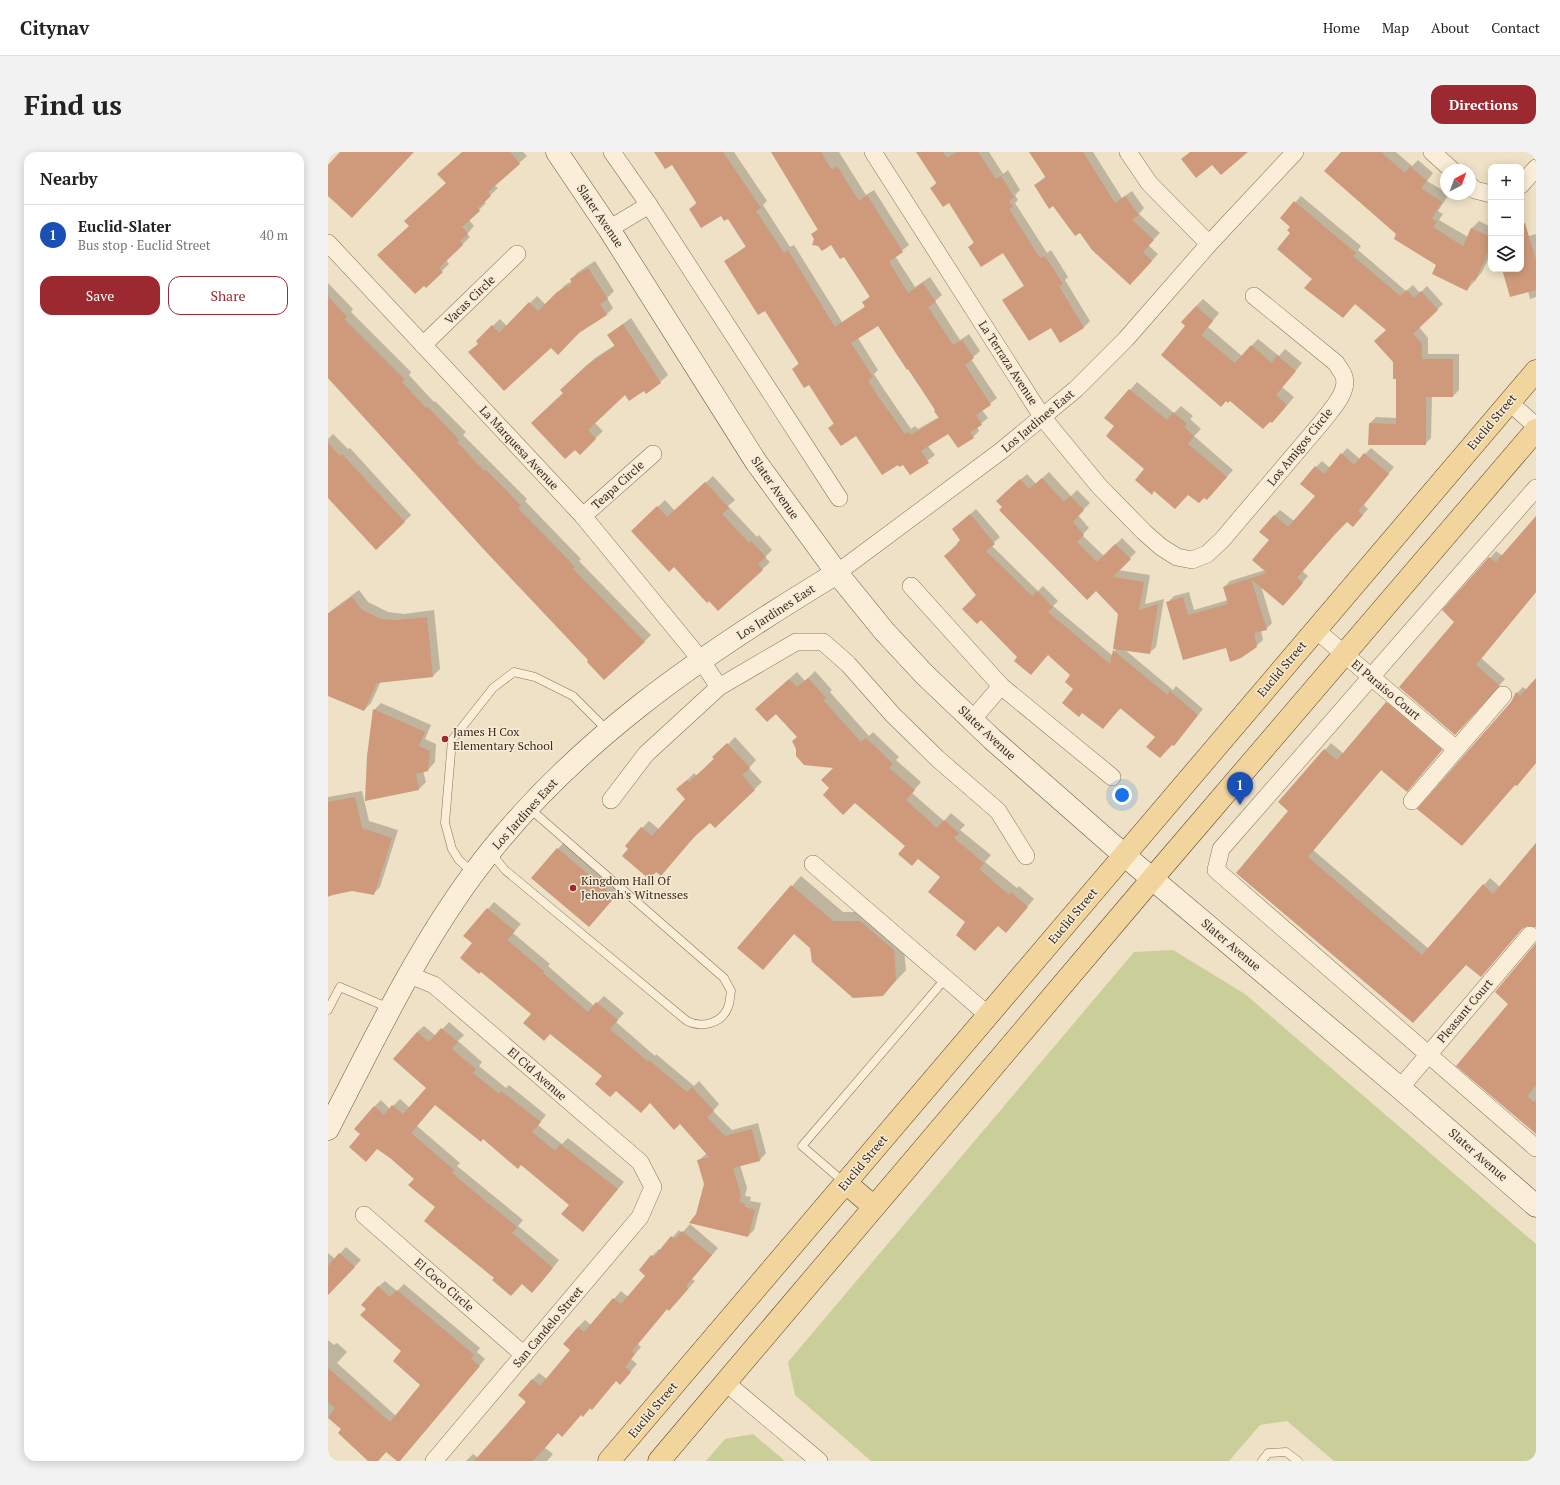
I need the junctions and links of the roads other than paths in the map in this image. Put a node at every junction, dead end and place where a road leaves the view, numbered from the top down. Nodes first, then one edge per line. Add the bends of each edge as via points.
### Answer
1 (557, 152) edge
2 (612, 152) edge
3 (873, 152) edge
4 (1128, 152) edge
5 (1295, 152) edge
6 (1432, 152) edge
7 (1445, 164) edge
8 (1536, 168) edge
9 (1524, 182) edge
10 (1476, 190) edge
11 (1488, 193) edge
12 (649, 205) junction
13 (610, 229) junction
14 (328, 243) edge
15 (1209, 244) junction
16 (516, 254) dead end
17 (1254, 296) dead end
18 (423, 345) junction
19 (1536, 371) edge
20 (1509, 402) junction
21 (1043, 418) junction
22 (1536, 426) edge
23 (1536, 430) edge
24 (653, 454) dead end
25 (1536, 488) edge
26 (839, 498) dead end
27 (583, 516) junction
28 (1192, 560) joint
29 (837, 573) junction
30 (911, 586) dead end
31 (1316, 630) junction
32 (1344, 654) junction
33 (701, 660) junction
34 (1370, 677) junction
35 (1001, 686) junction
36 (719, 687) junction
37 (1503, 695) dead end
38 (972, 720) junction
39 (608, 731) junction
40 (1456, 749) junction
41 (1112, 777) dead end
42 (611, 800) dead end
43 (1412, 801) dead end
44 (528, 808) junction
45 (490, 853) junction
46 (1026, 856) dead end
47 (1124, 856) junction
48 (812, 864) dead end
49 (474, 873) junction
50 (1152, 879) junction
51 (1530, 935) dead end
52 (408, 974) junction
53 (946, 978) junction
54 (390, 1008) junction
55 (328, 1010) edge
56 (988, 1015) junction
57 (1428, 1055) junction
58 (1400, 1088) junction
59 (328, 1129) edge
60 (1536, 1148) edge
61 (846, 1183) junction
62 (653, 1187) joint
63 (1536, 1206) edge
64 (874, 1207) junction
65 (364, 1216) dead end
66 (524, 1355) junction
67 (725, 1382) junction
68 (434, 1461) edge
69 (609, 1461) edge
70 (659, 1461) edge
71 (819, 1461) edge
72 (1262, 1461) edge
73 (1298, 1461) edge

1 - 13 main road, Slater Avenue
2 - 12 street
3 - 21 street, La Terraza Avenue
4 - 15 street via 1148,183
5 - 15 street, Los Jardines East
6 - 7 street
8 - 9 street
10 - 11 street
12 - 13 street
12 - 26 street
13 - 29 main road, Slater Avenue via 756,462
14 - 18 street, La Marquesa Avenue
15 - 21 street, Los Jardines East via 1126,339
16 - 18 street, Vacas Circle
17 - 28 street, Los Amigos Circle via 1336,363 1344,377 1344,388 1337,403 1322,422 1222,540 1207,554
18 - 27 street, La Marquesa Avenue
19 - 20 main road, Euclid Street
20 - 22 street
20 - 31 main road, Euclid Street
21 - 28 street, La Terraza Avenue via 1099,486 1144,532 1176,557
21 - 29 street, Los Jardines East
23 - 32 main road
24 - 27 street, Teapa Circle
25 - 34 street
27 - 33 street, La Marquesa Avenue
29 - 33 main road, Los Jardines East
29 - 38 main road, Slater Avenue via 884,631
30 - 35 street
31 - 32 street, El Paraiso Court
31 - 47 main road, Euclid Street
32 - 34 street, El Paraiso Court
32 - 50 main road
33 - 36 street, La Marquesa Avenue
33 - 39 main road, Los Jardines East via 657,690
34 - 40 street, El Paraiso Court
34 - 57 street via 1221,849 1216,870
35 - 38 street
35 - 41 street
36 - 42 street via 646,754
36 - 46 street via 796,642 823,642 848,664 893,715 938,759 998,811
37 - 40 street
38 - 47 main road, Slater Avenue
39 - 44 main road, Los Jardines East
39 - 49 lane via 573,696 535,676 514,672 493,688 452,740 445,823 458,860
40 - 43 street
44 - 45 main road, Los Jardines East
44 - 45 lane via 724,978 731,991 728,1008 719,1019 708,1024 696,1025 687,1021 505,870
45 - 49 main road, Los Jardines East
47 - 50 main road, Slater Avenue
47 - 56 main road, Euclid Street
48 - 53 street
49 - 52 main road, Los Jardines East
50 - 58 main road, Slater Avenue
50 - 64 main road
51 - 57 street, Pleasant Court
52 - 54 main road, Los Jardines East
52 - 62 street, El Cid Avenue via 434,985 640,1162
53 - 56 street
53 - 61 lane via 802,1146
54 - 55 lane via 340,987
54 - 59 main road, Los Jardines East
56 - 61 main road, Euclid Street
57 - 58 street, Pleasant Court
57 - 60 street
58 - 63 main road, Slater Avenue
61 - 64 main road
61 - 69 main road, Euclid Street
62 - 66 street, San Candelo Street via 640,1217
64 - 67 main road
65 - 66 street, El Coco Circle
66 - 68 street, San Candelo Street
67 - 70 main road
67 - 71 street
72 - 73 lane via 1268,1453 1286,1452

